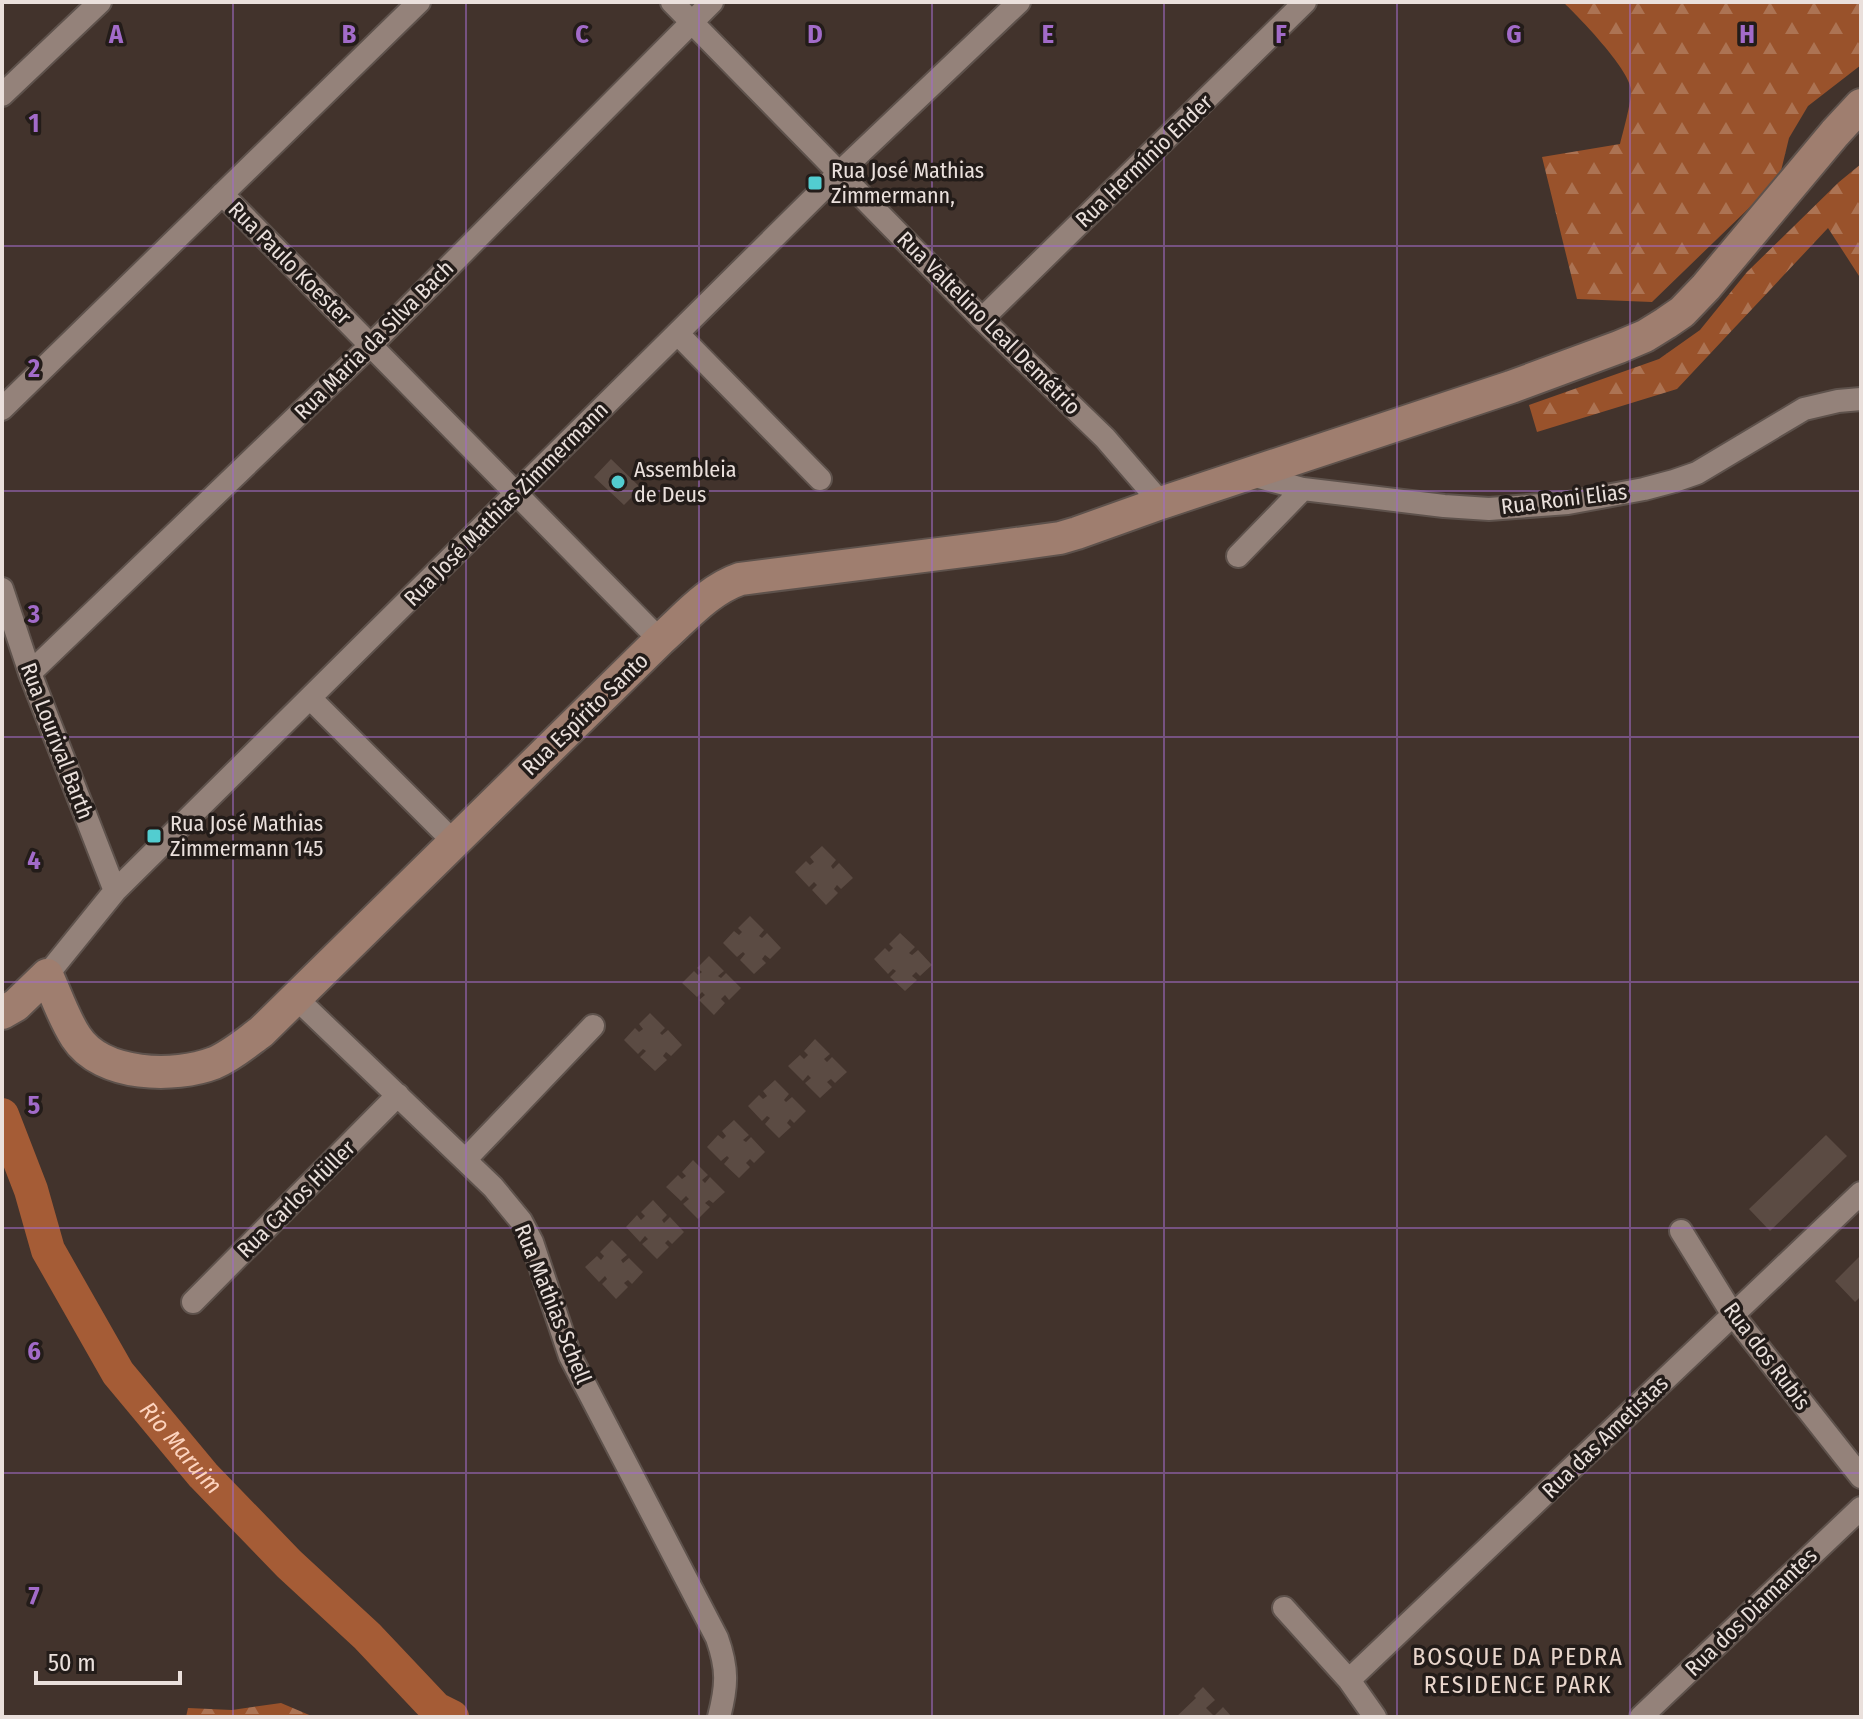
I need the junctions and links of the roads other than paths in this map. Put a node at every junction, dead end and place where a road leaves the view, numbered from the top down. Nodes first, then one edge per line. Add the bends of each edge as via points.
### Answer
1 (100, 2) edge
2 (419, 2) edge
3 (672, 2) edge
4 (712, 2) edge
5 (1019, 2) edge
6 (1305, 2) edge
7 (691, 22) junction
8 (2, 95) edge
9 (1861, 105) edge
10 (839, 173) junction
11 (222, 194) junction
12 (982, 319) junction
13 (678, 334) junction
14 (371, 345) junction
15 (1861, 399) edge
16 (2, 409) edge
17 (1248, 474) junction
18 (820, 479) dead end
19 (1303, 489) junction
20 (516, 493) junction
21 (1161, 503) junction
22 (1238, 556) dead end
23 (2, 589) edge
24 (660, 640) junction
25 (30, 673) junction
26 (310, 698) junction
27 (454, 842) junction
28 (115, 891) junction
29 (47, 975) junction
30 (296, 998) junction
31 (2, 1013) edge
32 (593, 1026) dead end
33 (398, 1095) junction
34 (465, 1160) junction
35 (1861, 1193) edge
36 (1681, 1231) dead end
37 (193, 1302) dead end
38 (1733, 1315) junction
39 (1861, 1477) edge
40 (1861, 1508) edge
41 (1284, 1608) dead end
42 (1349, 1680) junction
43 (719, 1717) edge
44 (1375, 1717) edge
45 (1641, 1717) edge

1 - 8 street
2 - 11 street
3 - 7 street, Rua Valtelino Leal Demétrio
4 - 7 street, Rua Maria da Silva Bach
5 - 10 street, Rua José Mathias Zimmermann
6 - 12 street, Rua Hermínio Ender
7 - 10 street, Rua Valtelino Leal Demétrio
7 - 14 street, Rua Maria da Silva Bach
9 - 17 street, Rua Espírito Santo via 1706,287 1682,312 1645,336 1525,382
10 - 12 street, Rua Valtelino Leal Demétrio
10 - 13 street, Rua José Mathias Zimmermann
11 - 14 street, Rua Paulo Koester
11 - 16 street
12 - 21 street, Rua Valtelino Leal Demétrio via 1105,438
13 - 18 street
13 - 20 street, Rua José Mathias Zimmermann
14 - 20 street, Rua Paulo Koester
14 - 25 street, Rua Maria da Silva Bach
15 - 19 street, Rua Roni Elias via 1804,409 1697,473 1568,503 1474,508
17 - 19 street, Rua Roni Elias
17 - 21 street, Rua Espírito Santo
19 - 22 street
20 - 24 street, Rua Paulo Koester
20 - 26 street, Rua José Mathias Zimmermann
21 - 24 street, Rua Espírito Santo via 1060,538 740,579 715,591
23 - 25 street, Rua Lourival Barth
24 - 27 street, Rua Espírito Santo
25 - 28 street, Rua Lourival Barth
26 - 27 street
26 - 28 street, Rua José Mathias Zimmermann
27 - 30 street, Rua Espírito Santo
28 - 29 street, Rua José Mathias Zimmermann
29 - 30 street, Rua Espírito Santo via 84,1046 109,1063 151,1072 217,1062 261,1032
29 - 31 street, Rua José Mathias Zimmermann
30 - 33 street, Rua Mathias Schell
32 - 34 street
33 - 34 street, Rua Mathias Schell
33 - 37 street, Rua Carlos Hüller
34 - 43 street, Rua Mathias Schell via 507,1202 532,1242 570,1356 717,1638 726,1668
35 - 38 street, Rua das Ametistas
36 - 38 street, Rua dos Rubis
38 - 39 street, Rua dos Rubis
38 - 42 street, Rua das Ametistas
40 - 45 street, Rua dos Diamantes
41 - 42 street
42 - 44 street

